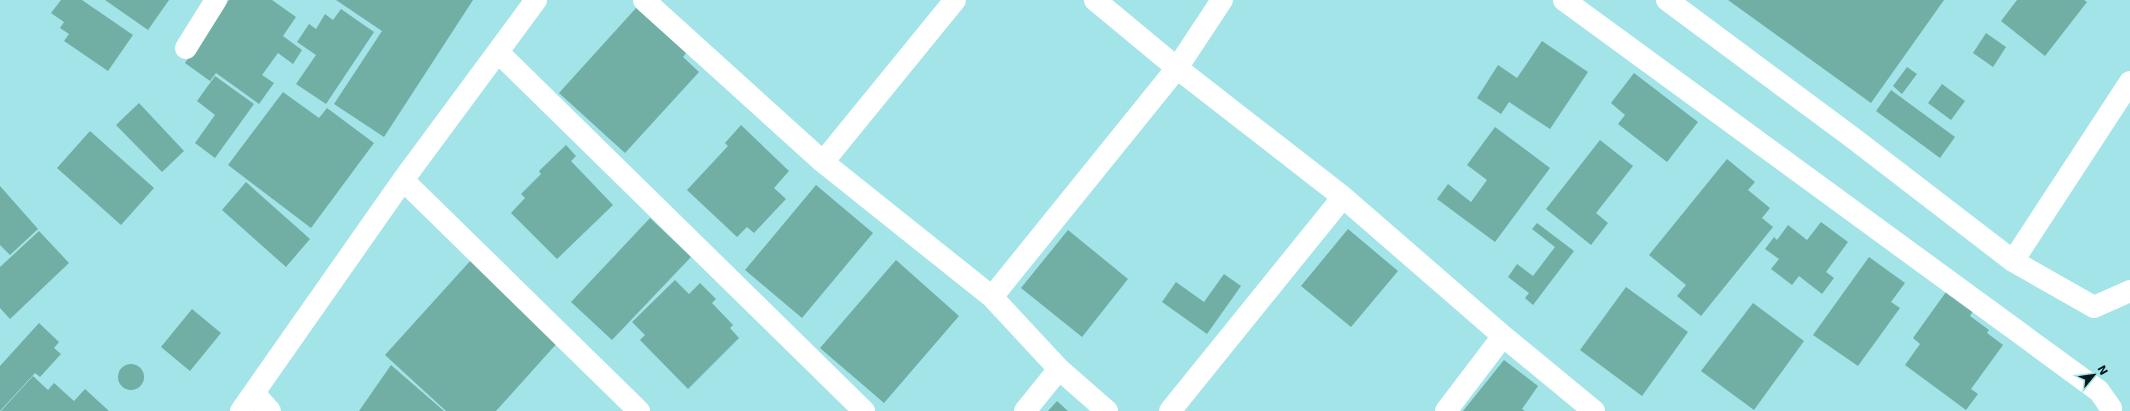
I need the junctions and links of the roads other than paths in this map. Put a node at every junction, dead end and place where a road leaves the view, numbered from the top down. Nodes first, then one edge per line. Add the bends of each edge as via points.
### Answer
1 (216, 0) edge
2 (536, 0) edge
3 (644, 0) edge
4 (954, 0) edge
5 (1095, 0) edge
6 (1222, 0) edge
7 (1564, 0) edge
8 (1666, 0) edge
9 (186, 48) dead end
10 (498, 52) junction
11 (1177, 68) junction
12 (2130, 82) edge
13 (823, 162) junction
14 (403, 180) junction
15 (1343, 197) junction
16 (2013, 261) junction
17 (2130, 291) edge
18 (992, 297) junction
19 (1503, 336) junction
20 (1059, 369) junction
21 (254, 393) junction
22 (241, 411) edge
23 (270, 411) edge
24 (639, 411) edge
25 (864, 411) edge
26 (1025, 411) edge
27 (1107, 411) edge
28 (1170, 411) edge
29 (1446, 411) edge
30 (1594, 411) edge
31 (2110, 411) edge

1 - 9 street
2 - 10 street
3 - 13 street
4 - 13 street
5 - 11 street
6 - 11 street
7 - 31 street via 2099,391 2111,408
8 - 16 street via 1853,138
10 - 14 street
10 - 25 street
11 - 15 street
11 - 18 street
12 - 16 street
13 - 18 street
14 - 21 street
14 - 24 street
15 - 19 street
15 - 28 street
16 - 17 street via 2094,307
18 - 20 street
19 - 29 street
19 - 30 street
20 - 26 street
20 - 27 street
21 - 22 street
21 - 23 street

